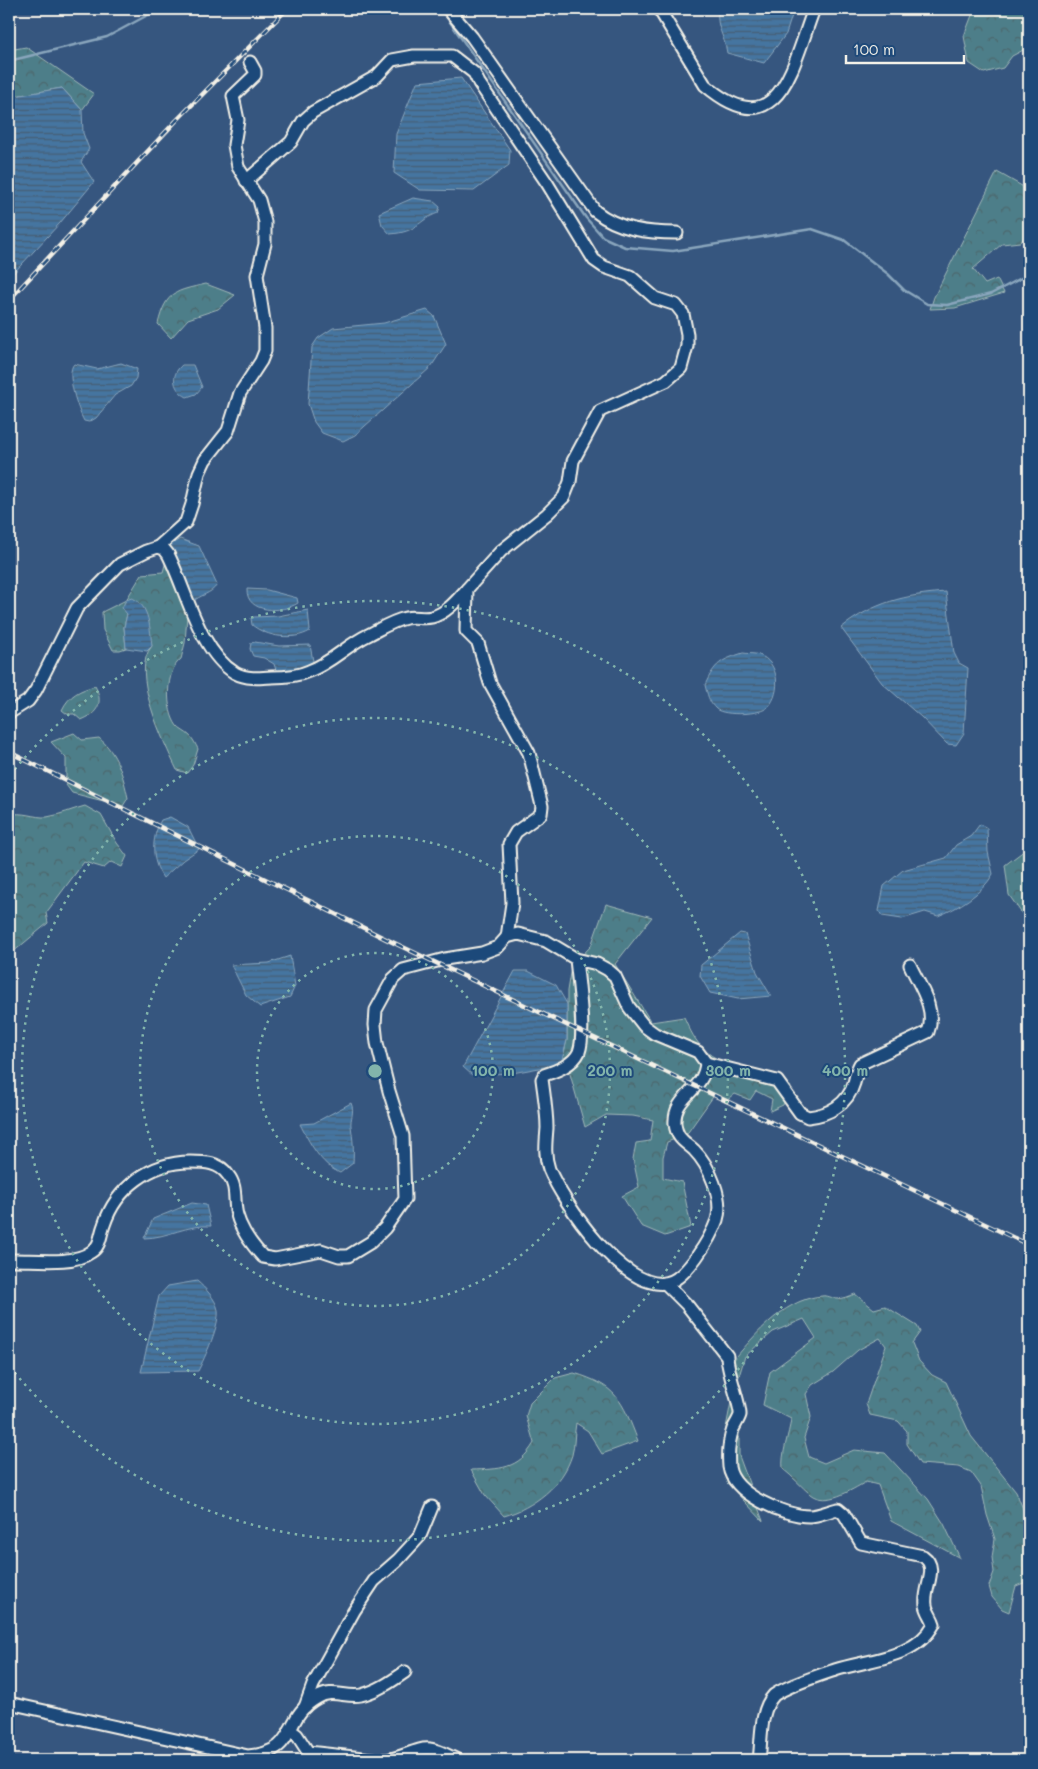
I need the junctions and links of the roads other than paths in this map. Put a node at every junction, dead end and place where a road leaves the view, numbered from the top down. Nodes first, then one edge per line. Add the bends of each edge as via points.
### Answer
1 (448, 9) edge
2 (659, 9) edge
3 (814, 9) edge
4 (487, 60) junction
5 (250, 62) dead end
6 (474, 73) junction
7 (246, 181) junction
8 (677, 233) dead end
9 (158, 547) junction
10 (468, 589) junction
11 (9, 713) edge
12 (507, 938) junction
13 (576, 959) junction
14 (910, 965) dead end
15 (706, 1063) junction
16 (9, 1260) edge
17 (666, 1283) junction
18 (432, 1506) dead end
19 (406, 1672) dead end
20 (9, 1703) edge
21 (305, 1707) junction
22 (290, 1730) junction
23 (382, 1760) edge
24 (456, 1760) edge
25 (759, 1760) edge

1 - 4 street
2 - 3 street via 705,85 721,97 745,107 769,104 784,89
4 - 6 street
4 - 8 street via 595,212 609,222 650,233
5 - 7 street via 255,75 233,96 238,120 234,145 238,167
6 - 7 street via 452,56 414,56 392,60 377,76 313,112 303,121 291,142
6 - 10 street via 574,224 594,260 630,276 655,298 676,305 683,314 687,346 681,368 666,381 600,411 573,461 564,497 501,551
7 - 9 street via 259,200 265,222 265,244 257,275 265,328 264,351 240,393 228,431 199,473 186,522
9 - 10 street via 168,554 193,614 216,654 235,672 255,678 309,672 358,640 392,623 408,617 433,617 443,612
9 - 11 street via 120,564 77,608 36,690
10 - 12 street via 466,631 478,643 490,683 529,753 542,806 541,814 516,832 509,844 512,903
12 - 13 street via 518,934 546,941
12 - 16 street via 498,947 482,953 403,970 393,979 376,1010 377,1043 403,1136 405,1199 385,1228 360,1250 348,1256 321,1250 276,1260 263,1257 248,1238 237,1215 235,1188 228,1174 215,1164 188,1162 154,1169 138,1178 118,1199 104,1224 99,1245 83,1257
13 - 15 street via 608,970 615,976 629,1007 644,1026 698,1052
13 - 17 street via 581,1035 579,1053 542,1079 547,1128 544,1148 549,1167 566,1202 618,1266 634,1275
14 - 15 street via 931,1012 932,1023 928,1032 860,1064 846,1101 831,1111 808,1117 800,1113 777,1081
15 - 17 street via 703,1080 684,1098 675,1122 677,1135 704,1162 715,1186 719,1202 718,1219 691,1264
17 - 25 street via 727,1356 740,1415 730,1439 729,1467 740,1486 770,1506 795,1514 809,1516 838,1509 861,1543 923,1556 932,1568 926,1596 934,1624 931,1629 916,1645 906,1650 834,1670 774,1695 762,1720
18 - 21 street via 420,1536 374,1581 354,1611 312,1686
19 - 21 street via 382,1688 360,1695 331,1692 318,1696
20 - 22 street via 248,1756 278,1749
21 - 22 street
22 - 23 street via 308,1752
23 - 24 street via 431,1749

